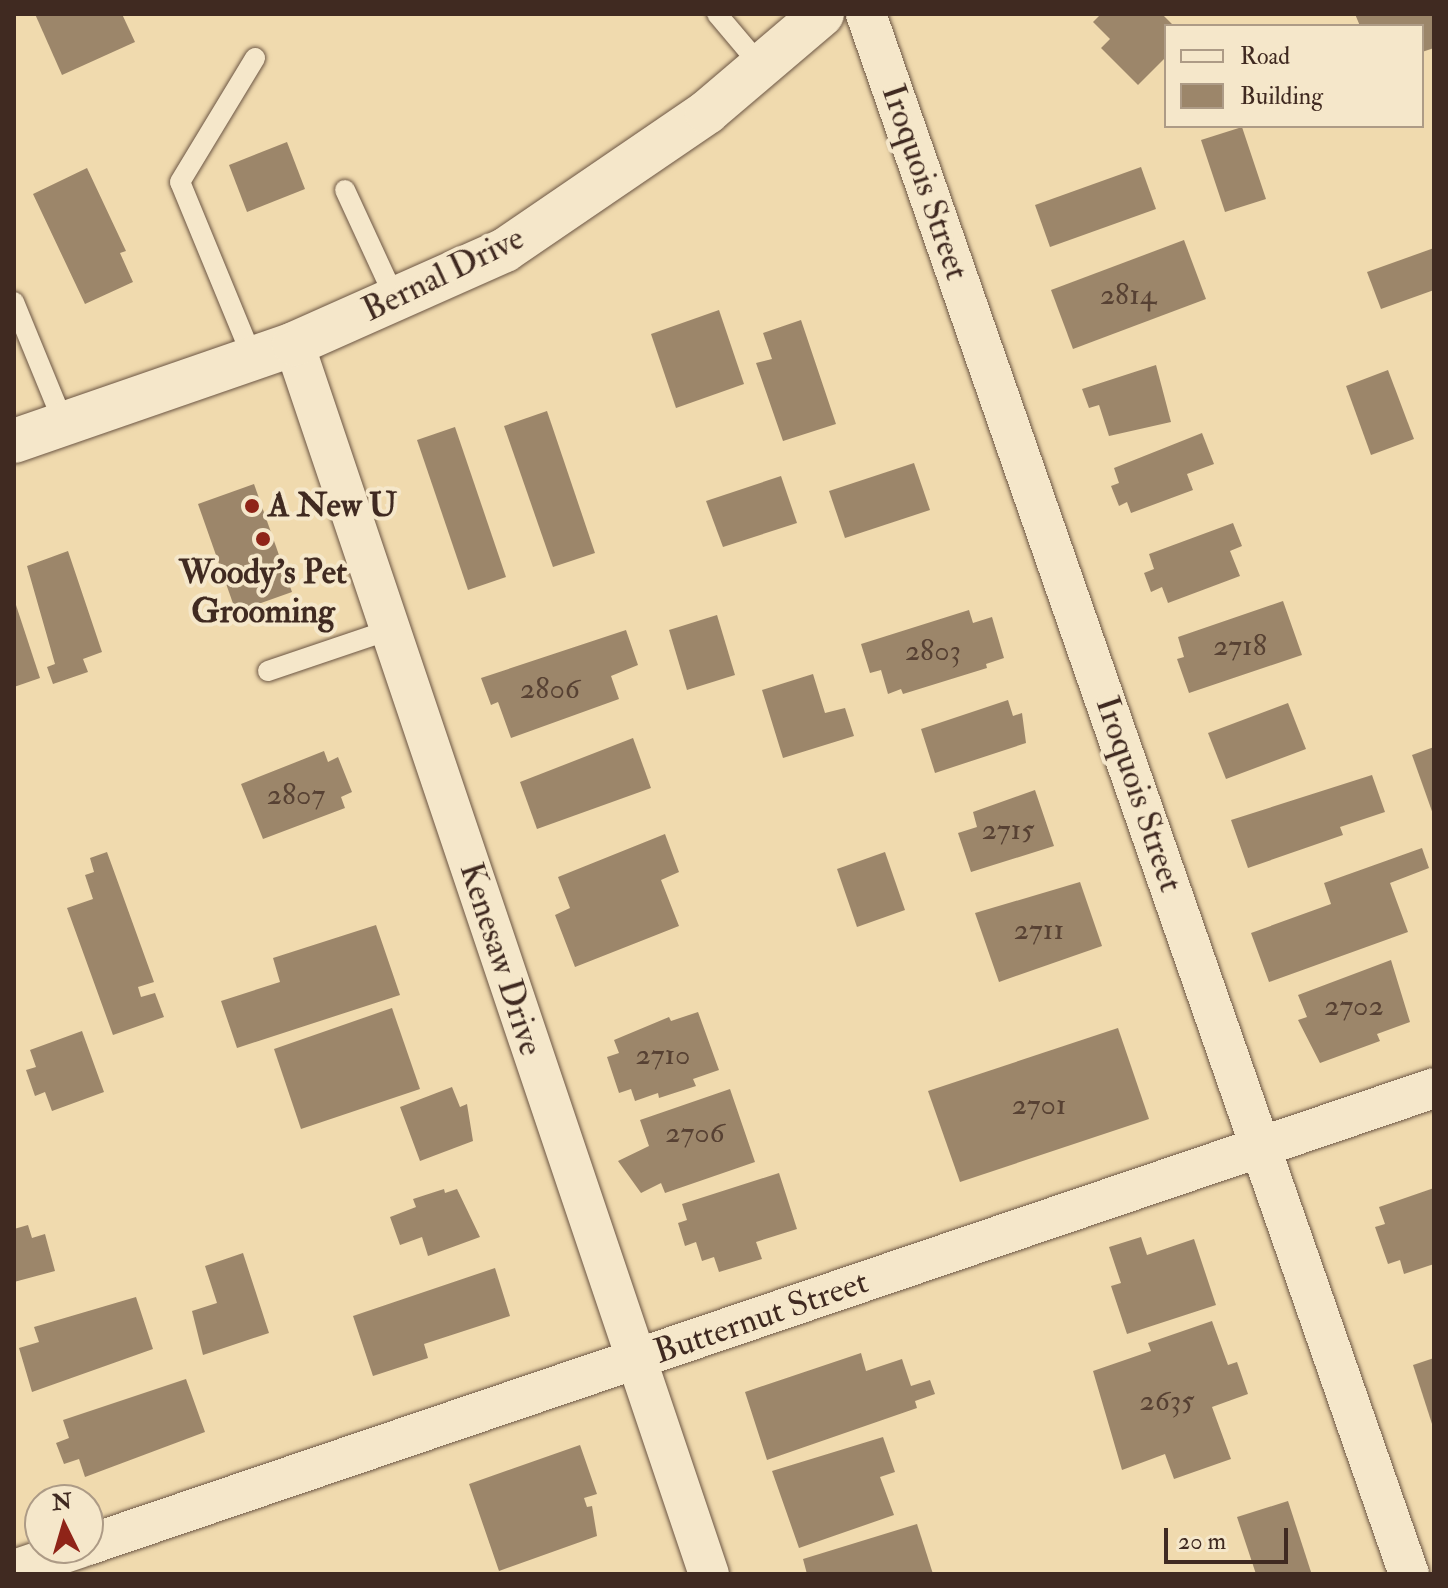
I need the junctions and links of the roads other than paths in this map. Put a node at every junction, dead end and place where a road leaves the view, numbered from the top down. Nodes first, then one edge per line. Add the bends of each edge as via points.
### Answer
1 (717, 14) edge
2 (822, 14) edge
3 (866, 14) edge
4 (255, 58) dead end
5 (761, 66) junction
6 (345, 190) dead end
7 (395, 298) junction
8 (14, 302) edge
9 (294, 344) junction
10 (253, 359) junction
11 (64, 424) junction
12 (14, 441) edge
13 (392, 629) junction
14 (268, 671) dead end
15 (1434, 1088) edge
16 (1262, 1147) junction
17 (634, 1360) junction
18 (104, 1540) edge
19 (709, 1574) edge
20 (1409, 1574) edge

1 - 5 lane
2 - 5 street, Bernal Drive
3 - 16 street, Iroquois Street
4 - 10 lane via 180,182
5 - 7 street, Bernal Drive via 707,112 505,250
6 - 7 lane
7 - 9 street, Bernal Drive
8 - 11 lane
9 - 10 street, Bernal Drive
9 - 13 street, Kenesaw Drive
10 - 11 street, Bernal Drive
11 - 12 street, Bernal Drive
13 - 14 lane
13 - 17 street, Kenesaw Drive
15 - 16 street, Butternut Street
16 - 17 street, Butternut Street
16 - 20 street, Iroquois Street
17 - 18 street, Butternut Street
17 - 19 street, Kenesaw Drive

